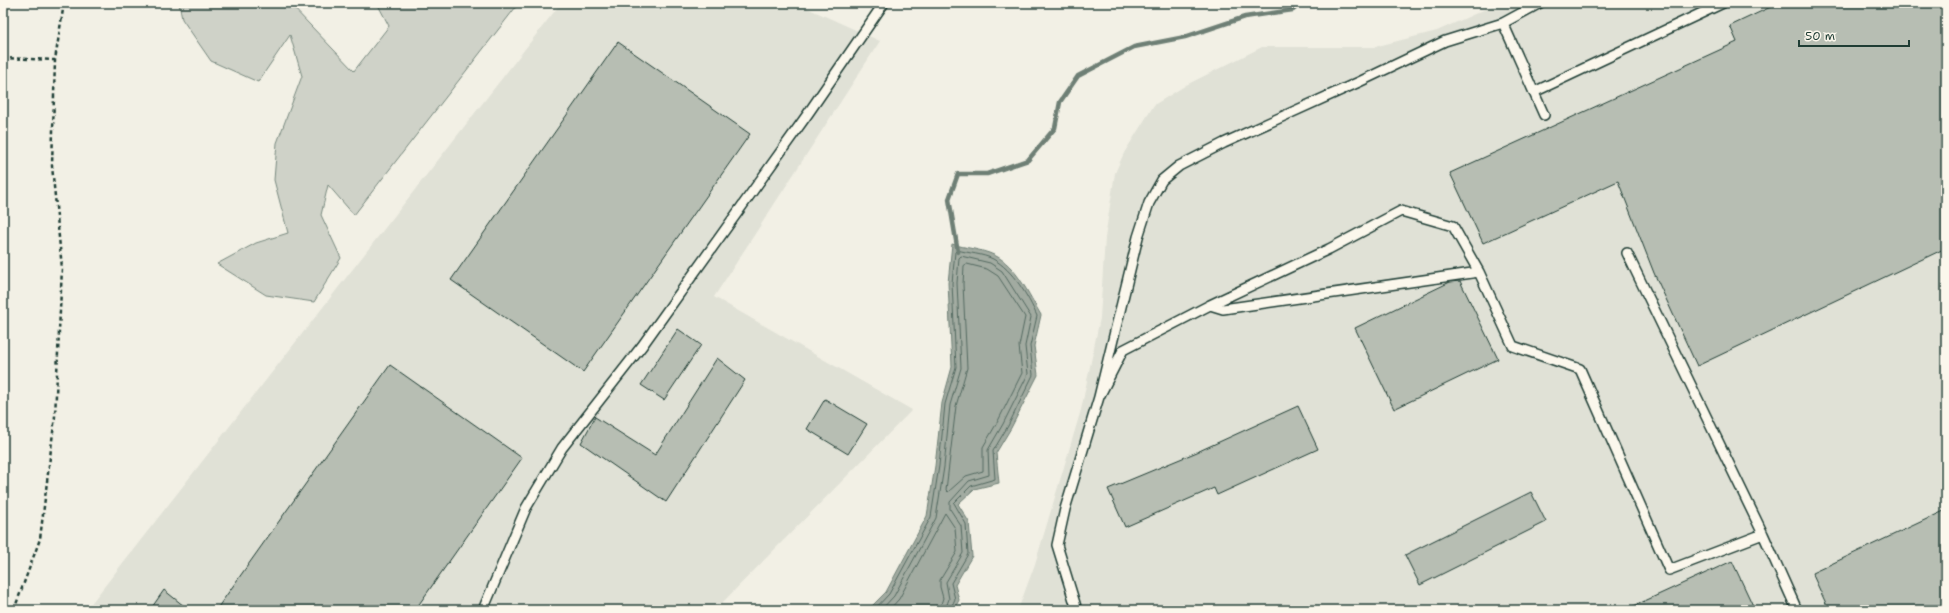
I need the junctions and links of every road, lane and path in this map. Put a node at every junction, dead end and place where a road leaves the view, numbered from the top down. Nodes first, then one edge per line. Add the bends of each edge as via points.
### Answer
1 (64, 3) edge
2 (884, 3) edge
3 (1540, 3) edge
4 (1723, 3) edge
5 (1503, 23) junction
6 (3, 58) edge
7 (55, 60) junction
8 (1534, 92) junction
9 (1544, 115) dead end
10 (1628, 253) dead end
11 (1479, 272) junction
12 (1210, 305) junction
13 (1099, 397) junction
14 (1763, 534) junction
15 (14, 610) edge
16 (483, 610) edge
17 (1077, 610) edge
18 (1798, 610) edge

1 - 7 path
2 - 16 lane via 642,346 562,448 526,508
3 - 5 lane
4 - 8 lane
5 - 8 lane
5 - 13 lane via 1445,41 1224,143 1179,166 1162,180 1149,203 1138,236
6 - 7 path
7 - 15 path via 52,166 62,268 55,416 40,539
8 - 9 lane
10 - 14 lane
11 - 12 lane via 1223,308
11 - 12 lane via 1453,226 1401,211
11 - 14 lane via 1513,346 1580,369 1669,570
12 - 13 lane via 1123,350
13 - 17 lane via 1057,544
14 - 18 lane

